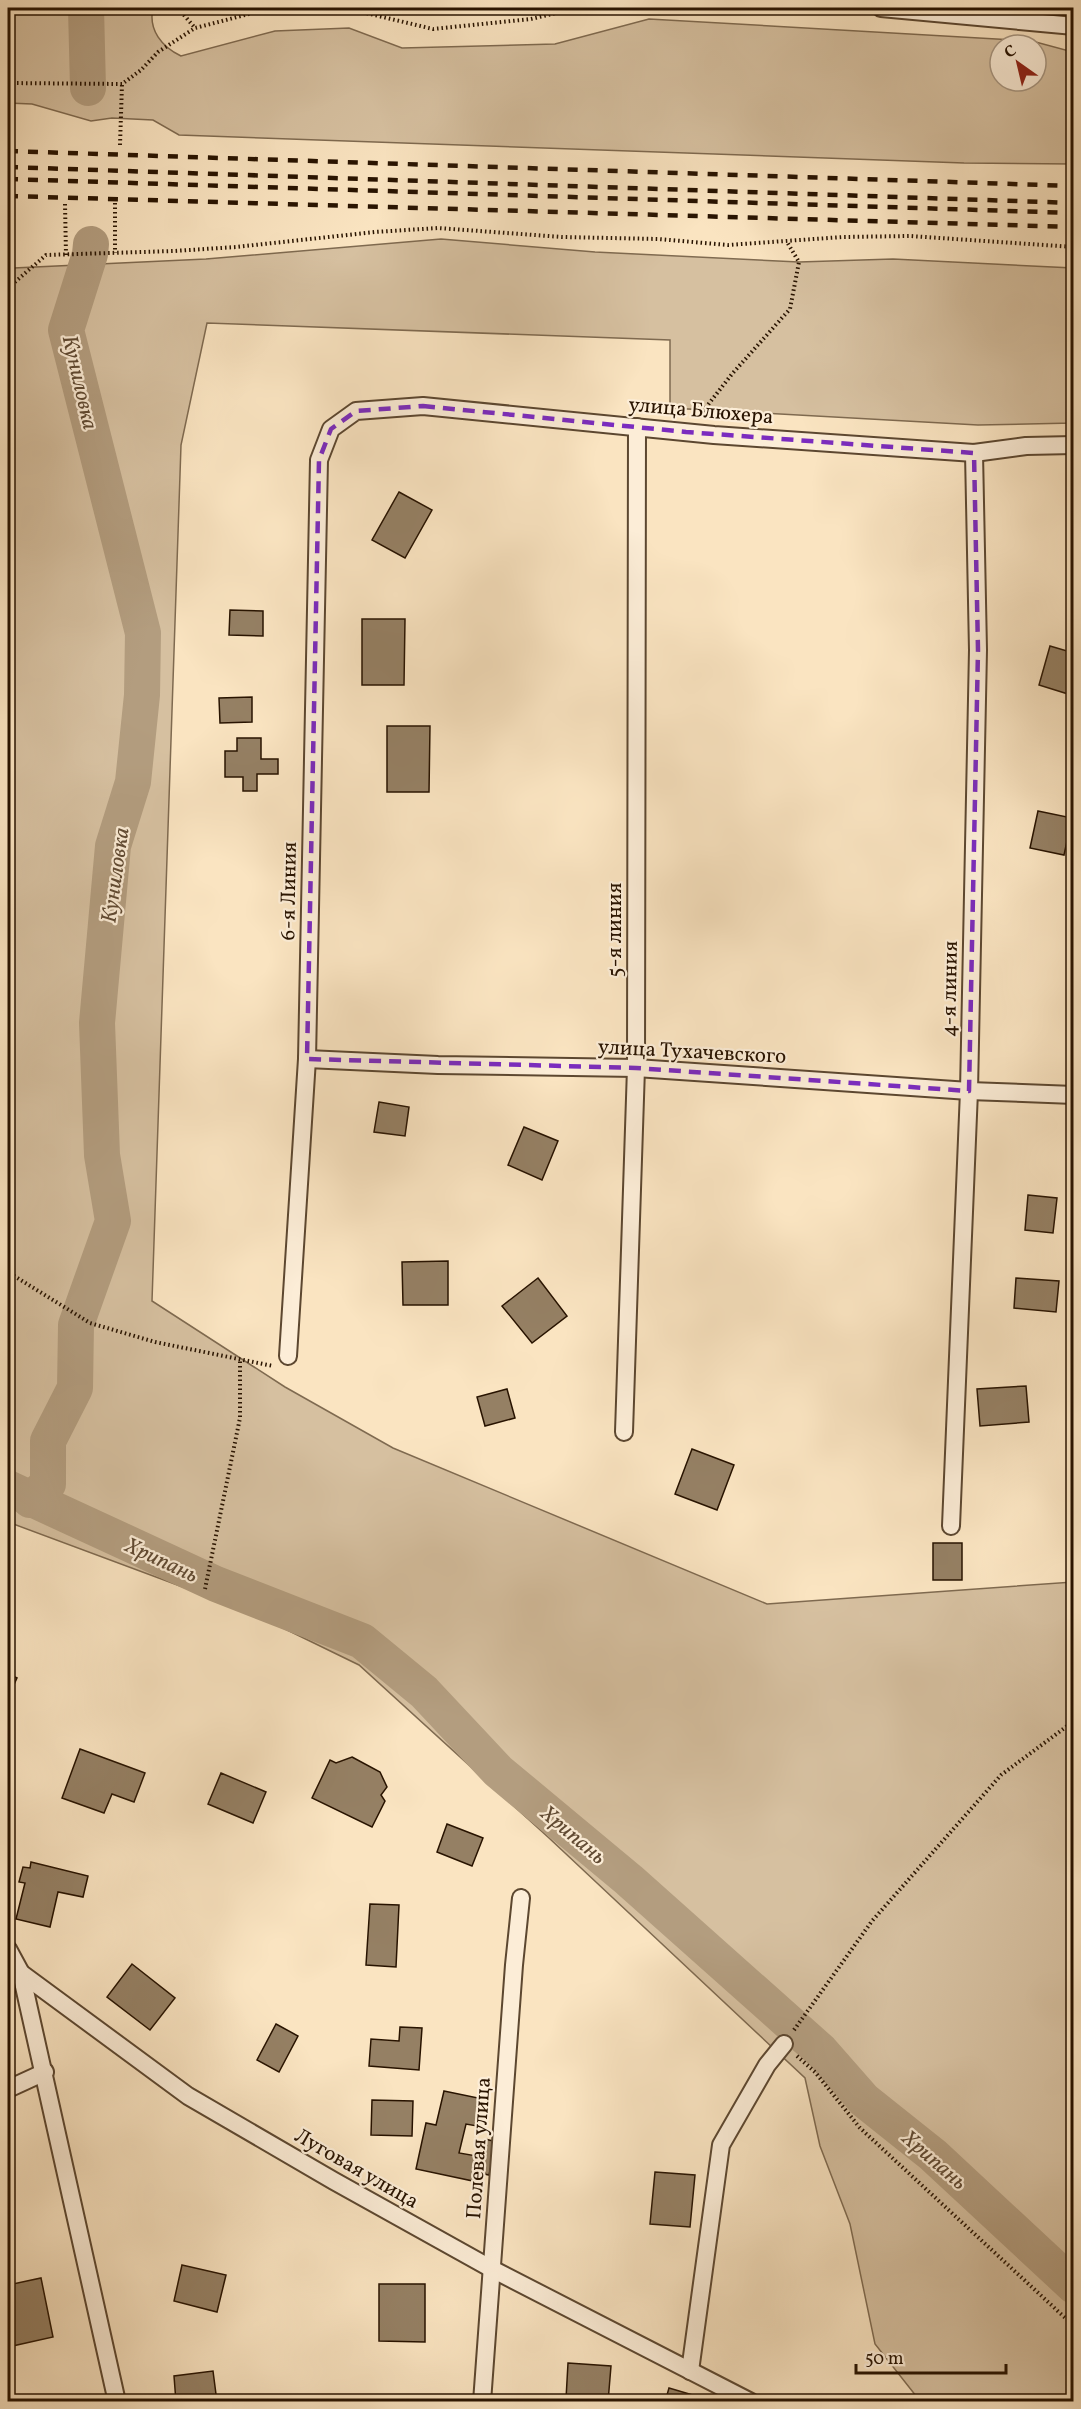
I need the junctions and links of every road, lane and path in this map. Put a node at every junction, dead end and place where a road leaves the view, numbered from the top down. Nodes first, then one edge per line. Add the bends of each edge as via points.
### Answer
1 (178, 8) edge
2 (272, 8) edge
3 (345, 8) edge
4 (577, 8) edge
5 (881, 8) edge
6 (1018, 13) edge
7 (1074, 26) edge
8 (195, 28) junction
9 (8, 83) edge
10 (122, 84) junction
11 (120, 145) dead end
12 (115, 203) dead end
13 (65, 204) dead end
14 (787, 242) junction
15 (1074, 248) edge
16 (115, 253) junction
17 (66, 255) junction
18 (8, 288) edge
19 (637, 427) junction
20 (332, 429) joint
21 (686, 432) junction
22 (1074, 445) edge
23 (975, 453) junction
24 (307, 1059) junction
25 (636, 1068) junction
26 (969, 1091) junction
27 (1074, 1095) edge
28 (8, 1269) edge
29 (288, 1356) joint
30 (240, 1360) junction
31 (624, 1432) dead end
32 (951, 1526) dead end
33 (205, 1589) dead end
34 (1074, 1721) edge
35 (521, 1898) dead end
36 (8, 1949) edge
37 (21, 1972) junction
38 (784, 2043) junction
39 (45, 2072) junction
40 (8, 2089) edge
41 (492, 2269) junction
42 (1074, 2326) edge
43 (690, 2371) junction
44 (117, 2402) edge
45 (482, 2402) edge
46 (751, 2402) edge

1 - 8 path
2 - 8 path
3 - 4 path via 434,29 531,19
5 - 6 street
6 - 7 street
8 - 10 path via 158,52
9 - 10 path
10 - 11 path
12 - 16 path
13 - 17 path
14 - 15 path via 910,236
14 - 16 path via 728,245 438,228 236,247
14 - 21 path via 799,262 790,309
16 - 17 path
17 - 18 path via 46,255
19 - 20 street, улица Блюхера via 423,406 356,411
19 - 21 street, улица Блюхера
19 - 25 street, 5-я линия
20 - 24 street, 6-я Линия via 319,460
21 - 23 street, улица Блюхера
22 - 23 street, улица Блюхера
23 - 26 street, 4-я линия via 978,651
24 - 25 street, улица Тухачевского
24 - 29 street, 6-я Линия
25 - 26 street, улица Тухачевского
25 - 31 street, 5-я линия
26 - 27 street, улица Тухачевского
26 - 32 street, 4-я линия
28 - 30 path via 90,1323
29 - 30 path via 276,1367
30 - 33 path via 240,1418
34 - 38 path via 1001,1775 872,1921
35 - 41 street, Полевая улица
36 - 37 street
37 - 39 street
37 - 41 street, Луговая улица via 188,2096
38 - 42 path via 815,2072 860,2128
38 - 43 street via 721,2145
39 - 40 street
39 - 44 street
41 - 43 street, Луговая улица
41 - 45 street, Полевая улица
43 - 46 street, Луговая улица

